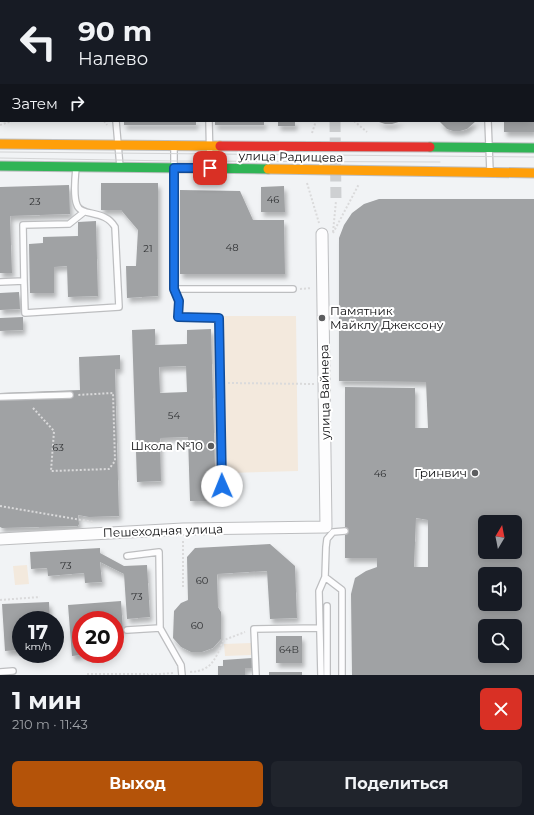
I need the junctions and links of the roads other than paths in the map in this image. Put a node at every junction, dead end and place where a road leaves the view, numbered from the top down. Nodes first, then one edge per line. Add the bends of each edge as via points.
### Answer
1 (116, 122) edge
2 (209, 122) edge
3 (488, 122) edge
4 (0, 144) edge
5 (119, 145) junction
6 (174, 146) junction
7 (209, 146) junction
8 (489, 147) junction
9 (534, 148) edge
10 (0, 166) edge
11 (120, 167) junction
12 (76, 168) junction
13 (174, 168) junction
14 (210, 168) junction
15 (490, 172) junction
16 (534, 175) edge
17 (84, 212) junction
18 (328, 234) road end
19 (24, 281) junction
20 (0, 282) edge
21 (174, 289) junction
22 (293, 289) road end
23 (70, 395) road end
24 (0, 397) edge
25 (222, 486) dead end
26 (326, 527) joint
27 (345, 531) dead end
28 (0, 539) edge
29 (127, 556) dead end
30 (325, 577) junction
31 (327, 606) dead end
32 (160, 628) junction
33 (320, 628) junction
34 (127, 630) dead end
35 (13, 671) dead end
36 (0, 672) edge
37 (181, 674) edge
38 (256, 675) edge
39 (321, 675) edge
40 (328, 675) edge
41 (342, 675) edge

1 - 5 lane
2 - 7 lane
3 - 8 lane
4 - 5 street, улица Радищева
5 - 6 street, улица Радищева
5 - 11 lane
6 - 7 street, улица Радищева
6 - 13 lane
7 - 8 street, улица Радищева
7 - 14 lane
8 - 9 street, улица Радищева
8 - 15 lane
10 - 12 street, улица Радищева
11 - 12 street, улица Радищева
11 - 13 street, улица Радищева
12 - 17 lane via 76,202 79,209
13 - 14 street, улица Радищева
13 - 21 lane
14 - 15 street, улица Радищева
15 - 16 street, улица Радищева
17 - 19 lane via 69,224 23,225
17 - 19 lane via 106,217 115,227 119,307 25,313
18 - 26 street, улица Вайнера via 324,288
19 - 20 lane
21 - 22 lane
21 - 25 lane via 179,301 178,317 219,318
23 - 24 lane
26 - 28 street, Пешеходная улица via 183,529
27 - 30 lane via 333,532 327,539
29 - 32 lane via 158,552
30 - 33 lane via 320,591
30 - 41 lane via 342,590
31 - 40 lane
32 - 34 lane
32 - 37 lane via 181,665
33 - 38 lane via 254,629
33 - 39 lane
35 - 36 lane

